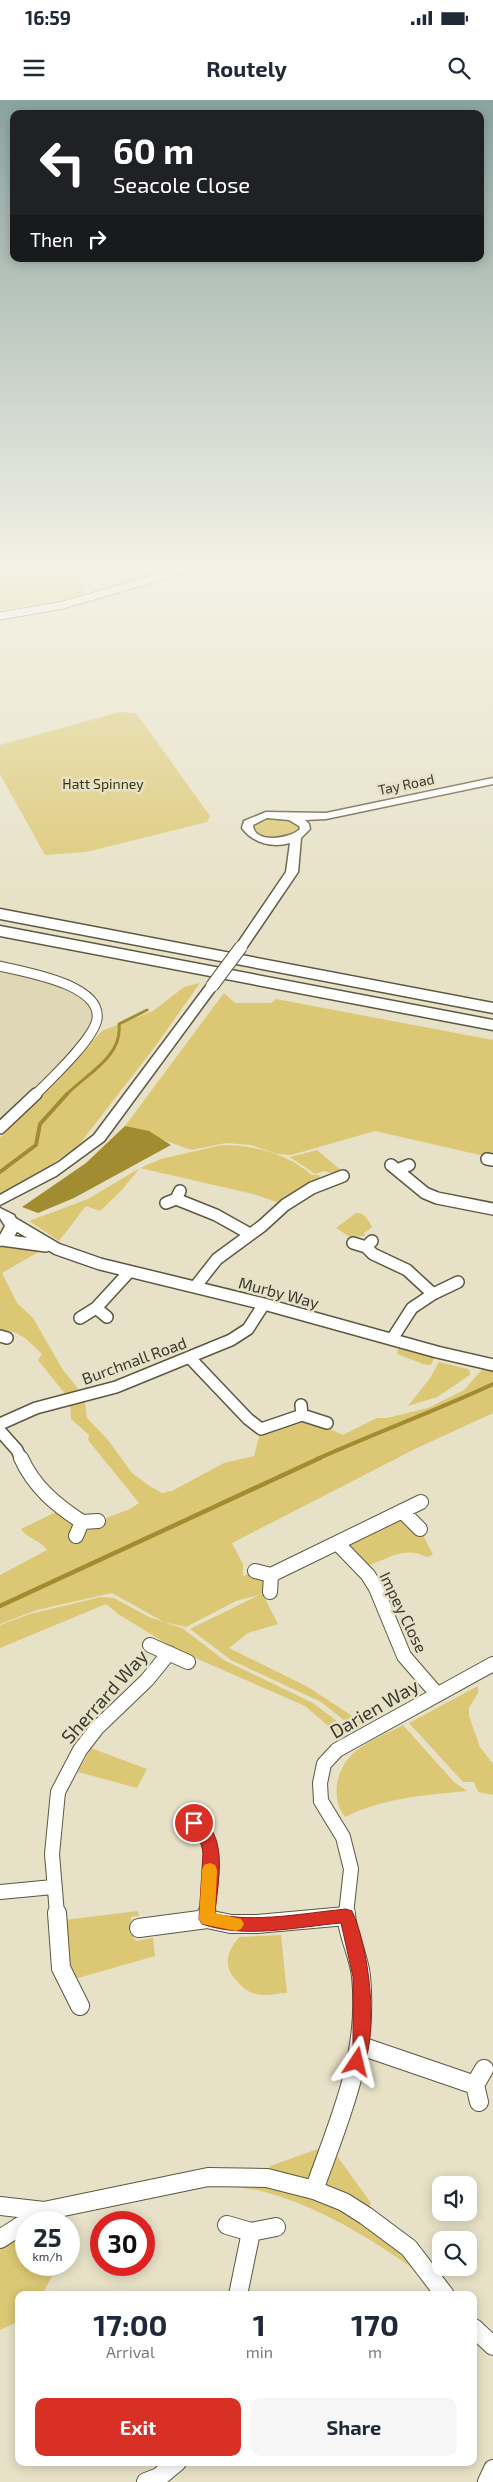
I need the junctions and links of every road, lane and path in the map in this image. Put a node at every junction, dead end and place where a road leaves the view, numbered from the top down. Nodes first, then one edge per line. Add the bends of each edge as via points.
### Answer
1 (493, 781) edge
2 (292, 816) junction
3 (326, 816) junction
4 (305, 829) junction
5 (296, 837) junction
6 (266, 840) junction
7 (292, 854) junction
8 (0, 914) edge
9 (0, 931) edge
10 (0, 966) edge
11 (493, 1008) edge
12 (493, 1025) edge
13 (0, 1128) edge
14 (409, 1165) dead end
15 (343, 1176) dead end
16 (23, 1190) junction
17 (0, 1201) edge
18 (166, 1203) dead end
19 (492, 1207) edge
20 (8, 1217) edge
21 (250, 1234) junction
22 (1, 1240) edge
23 (353, 1243) dead end
24 (57, 1249) junction
25 (129, 1272) junction
26 (458, 1282) dead end
27 (195, 1287) junction
28 (433, 1294) junction
29 (264, 1304) junction
30 (96, 1308) junction
31 (107, 1316) dead end
32 (80, 1318) dead end
33 (392, 1339) junction
34 (190, 1358) junction
35 (493, 1365) edge
36 (327, 1423) dead end
37 (0, 1424) edge
38 (0, 1432) edge
39 (421, 1502) dead end
40 (402, 1511) junction
41 (98, 1521) dead end
42 (82, 1522) junction
43 (420, 1530) dead end
44 (76, 1536) dead end
45 (338, 1544) junction
46 (255, 1571) dead end
47 (271, 1575) junction
48 (270, 1592) dead end
49 (150, 1645) dead end
50 (169, 1653) junction
51 (188, 1662) dead end
52 (493, 1664) edge
53 (438, 1694) junction
54 (194, 1823) dead end
55 (53, 1887) junction
56 (0, 1892) edge
57 (346, 1916) junction
58 (207, 1919) junction
59 (139, 1928) dead end
60 (80, 2006) dead end
61 (361, 2046) junction
62 (484, 2069) dead end
63 (475, 2085) junction
64 (479, 2102) dead end
65 (314, 2190) junction
66 (0, 2206) edge
67 (44, 2211) joint
68 (227, 2225) dead end
69 (276, 2227) dead end
70 (15, 2229) edge
71 (251, 2232) junction
72 (0, 2239) edge
73 (239, 2291) edge
74 (442, 2291) edge
75 (477, 2331) edge
76 (493, 2346) edge
77 (171, 2466) edge
78 (493, 2470) edge
79 (146, 2482) edge
80 (486, 2482) edge

1 - 3 street, Tay Road
2 - 3 street, Tay Road
2 - 4 street via 304,824
2 - 6 street, Tay Road via 266,815 248,823 250,834
3 - 4 street, Tay Road
4 - 5 street, Tay Road
5 - 6 street via 282,841
5 - 7 street
6 - 7 street
7 - 16 street, bridge via 292,872 287,882 99,1138 78,1158
8 - 11 highway
9 - 12 highway
10 - 13 street via 77,990 90,1000 97,1015 92,1031 71,1056
14 - 19 street via 394,1168 425,1193
15 - 21 street via 322,1179
16 - 17 street
16 - 20 street
18 - 21 street via 178,1195
20 - 22 street via 13,1229
20 - 24 street, Murby Way
21 - 27 street via 219,1255
22 - 24 street, Murby Way
23 - 28 street via 369,1244 373,1254 407,1270
24 - 25 street, Murby Way
25 - 27 street, Murby Way
25 - 30 street
26 - 28 street
27 - 29 street, Murby Way
28 - 33 street via 412,1308
29 - 33 street, Murby Way
29 - 34 street, Burchnall Road via 248,1329
30 - 31 street
30 - 32 street
33 - 35 street, Murby Way
34 - 36 street via 260,1434 302,1410
34 - 37 street, Burchnall Road via 116,1387 36,1408
38 - 42 street via 17,1450 34,1482 62,1509
39 - 40 street
40 - 43 street
40 - 45 street
41 - 42 street
42 - 44 street
45 - 47 street
45 - 53 street, Impey Close via 368,1575 404,1656
46 - 47 street
47 - 48 street
49 - 50 street
50 - 51 street
50 - 55 street, Sherrard Way via 97,1728 68,1769 58,1792 54,1816
52 - 53 street, Darien Way
53 - 57 street, Darien Way via 338,1750 324,1764 321,1802 343,1837 350,1870
54 - 58 street via 209,1839 211,1853
55 - 56 street
55 - 60 street, Sherrard Way via 61,1968
57 - 58 street via 257,1924 231,1924
57 - 61 street, Darien Way via 361,1977
58 - 59 street
61 - 63 street
61 - 65 street, Darien Way via 349,2094
62 - 63 street
63 - 64 street
65 - 67 street via 267,2178 208,2177
65 - 74 street via 344,2202 409,2248
66 - 67 street
68 - 71 street
69 - 71 street
70 - 72 street
71 - 73 street
75 - 76 street
77 - 79 street via 159,2477
78 - 80 street

